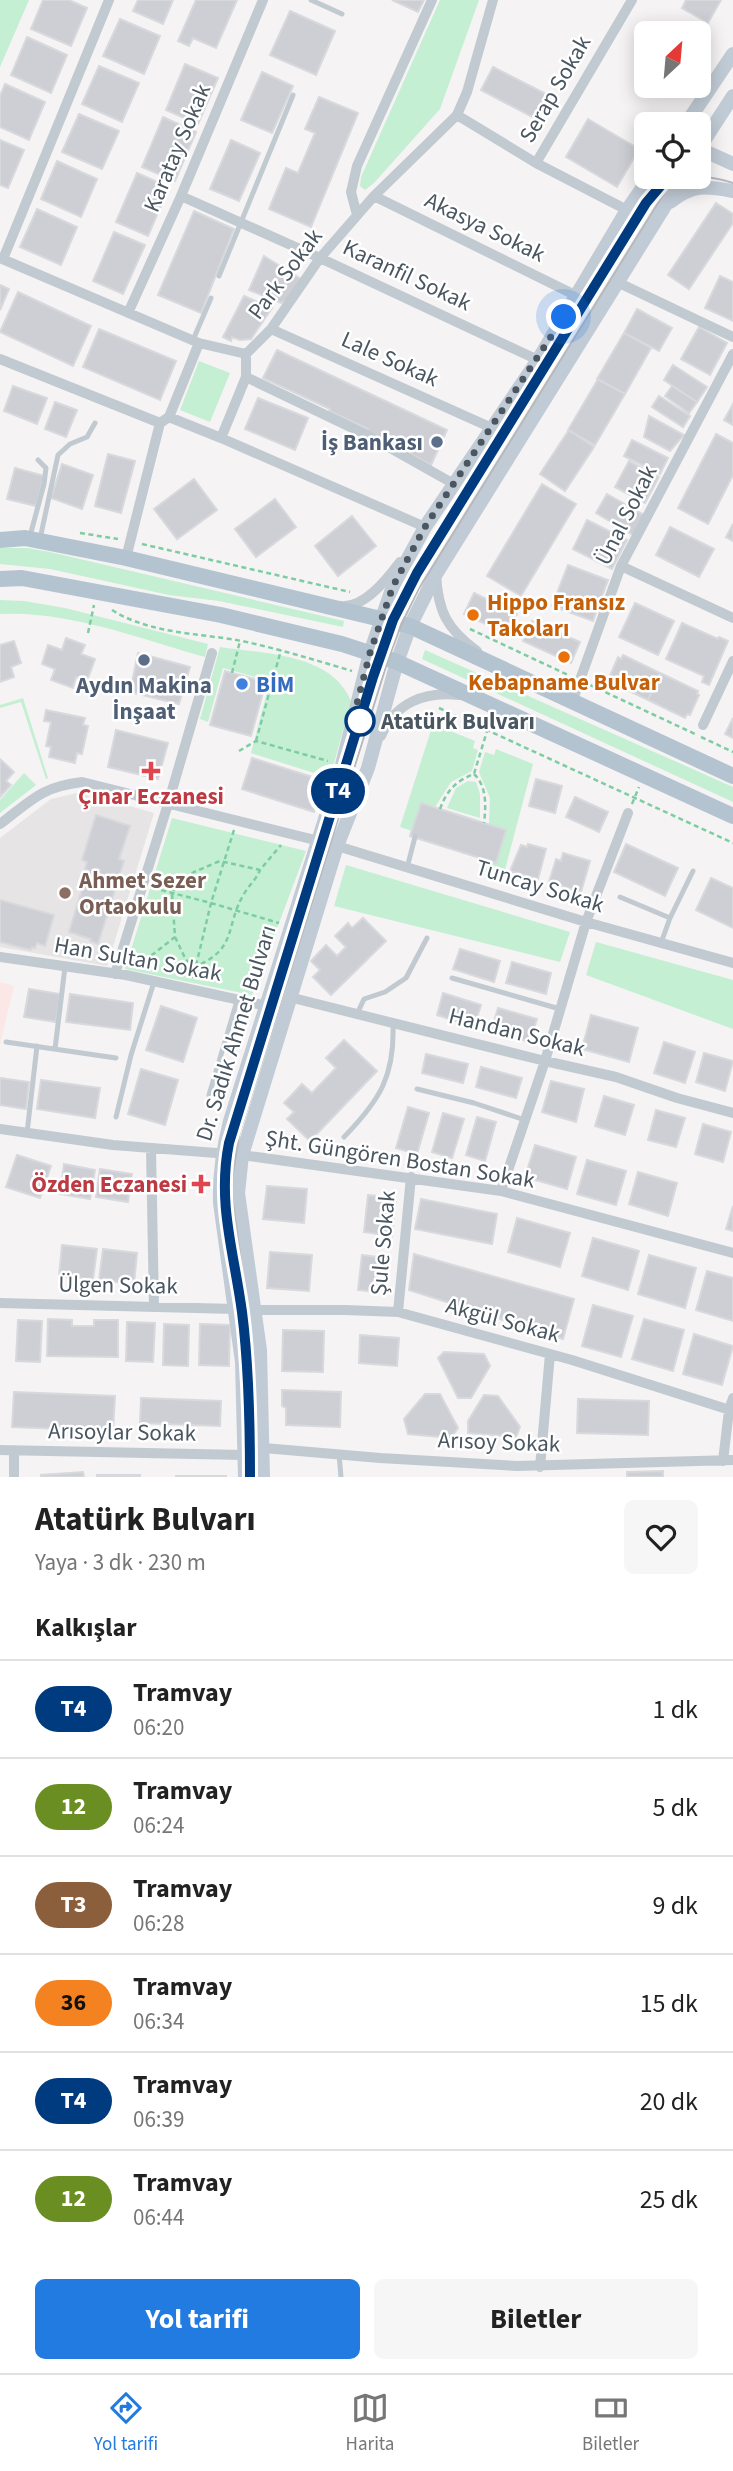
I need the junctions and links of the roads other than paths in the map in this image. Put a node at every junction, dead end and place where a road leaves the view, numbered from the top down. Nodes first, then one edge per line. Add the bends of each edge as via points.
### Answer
1 (109, 0) edge
2 (263, 0) edge
3 (312, 0) edge
4 (432, 0) edge
5 (493, 0) edge
6 (632, 0) edge
7 (342, 14) dead end
8 (733, 54) edge
9 (293, 95) dead end
10 (733, 96) edge
11 (695, 112) edge
12 (457, 115) junction
13 (711, 130) edge
14 (711, 154) edge
15 (536, 163) junction
16 (733, 163) edge
17 (711, 185) edge
18 (717, 188) junction
19 (642, 189) edge
20 (675, 189) edge
21 (733, 191) edge
22 (181, 196) junction
23 (374, 196) junction
24 (664, 208) junction
25 (627, 210) junction
26 (357, 215) junction
27 (240, 222) junction
28 (1, 258) edge
29 (320, 258) junction
30 (219, 276) dead end
31 (617, 282) junction
32 (577, 296) junction
33 (211, 298) dead end
34 (128, 313) junction
35 (271, 329) junction
36 (733, 337) edge
37 (196, 342) junction
38 (246, 354) junction
39 (733, 354) edge
40 (0, 359) edge
41 (538, 359) junction
42 (246, 377) junction
43 (164, 420) junction
44 (95, 423) dead end
45 (492, 428) junction
46 (221, 438) junction
47 (38, 460) dead end
48 (454, 484) junction
49 (425, 527) junction
50 (0, 540) edge
51 (34, 540) junction
52 (415, 544) junction
53 (126, 558) junction
54 (621, 566) junction
55 (436, 574) junction
56 (0, 579) edge
57 (313, 604) junction
58 (732, 616) edge
59 (380, 618) junction
60 (410, 625) junction
61 (212, 653) dead end
62 (370, 653) junction
63 (733, 661) edge
64 (397, 662) junction
65 (502, 670) junction
66 (467, 695) junction
67 (572, 702) junction
68 (703, 725) dead end
69 (368, 768) junction
70 (733, 776) edge
71 (168, 804) junction
72 (628, 813) road end
73 (733, 816) edge
74 (0, 824) edge
75 (415, 837) dead end
76 (319, 841) junction
77 (337, 846) junction
78 (407, 868) junction
79 (693, 871) dead end
80 (620, 897) dead end
81 (670, 918) junction
82 (586, 922) junction
83 (427, 938) dead end
84 (660, 943) junction
85 (0, 957) edge
86 (733, 963) edge
87 (65, 967) junction
88 (121, 975) junction
89 (452, 978) dead end
90 (153, 982) junction
91 (289, 997) junction
92 (238, 999) junction
93 (267, 1006) junction
94 (560, 1009) junction
95 (357, 1014) junction
96 (393, 1023) junction
97 (6, 1042) dead end
98 (37, 1046) junction
99 (55, 1049) junction
100 (116, 1058) dead end
101 (545, 1062) junction
102 (417, 1089) dead end
103 (209, 1095) dead end
104 (733, 1113) edge
105 (116, 1118) dead end
106 (525, 1120) junction
107 (0, 1129) edge
108 (27, 1133) junction
109 (344, 1137) dead end
110 (151, 1149) junction
111 (222, 1153) junction
112 (242, 1155) junction
113 (411, 1177) junction
114 (501, 1192) junction
115 (733, 1253) edge
116 (0, 1303) edge
117 (154, 1307) junction
118 (235, 1309) junction
119 (256, 1310) junction
120 (398, 1312) junction
121 (550, 1354) junction
122 (732, 1406) edge
123 (264, 1448) junction
124 (0, 1450) edge
125 (14, 1451) junction
126 (339, 1454) junction
127 (244, 1455) junction
128 (728, 1460) edge
129 (589, 1463) junction
130 (540, 1467) junction
131 (14, 1477) edge
132 (245, 1477) edge
133 (264, 1477) edge
134 (341, 1477) edge
135 (589, 1477) edge

1 - 28 street
2 - 22 street, Karatay Sokak
3 - 7 lane
4 - 26 street via 357,166 351,192
5 - 12 street, Park Sokak
6 - 15 street, Serap Sokak
8 - 11 main road
9 - 27 lane
10 - 13 main road
12 - 15 street
12 - 23 street, Park Sokak
14 - 16 main road
15 - 25 street
17 - 18 main road
18 - 21 main road
18 - 24 main road via 684,191
19 - 25 main road, Dr. Sadık Ahmet Bulvarı
20 - 24 main road, Dr. Sadık Ahmet Bulvarı
22 - 27 street, Karanfil Sokak
22 - 34 street, Karatay Sokak
23 - 26 street, Park Sokak
23 - 32 street, Akasya Sokak
24 - 31 main road, Dr. Sadık Ahmet Bulvarı
25 - 32 main road, Dr. Sadık Ahmet Bulvarı
26 - 29 street, Park Sokak
27 - 29 street, Karanfil Sokak
27 - 30 lane
28 - 34 street
29 - 35 street, Park Sokak
29 - 41 street, Karanfil Sokak
31 - 36 street
31 - 55 main road, Dr. Sadık Ahmet Bulvarı
32 - 41 main road, Dr. Sadık Ahmet Bulvarı
33 - 37 lane
34 - 37 street
35 - 38 street, Park Sokak
35 - 45 street, Lale Sokak
37 - 38 street
37 - 43 street
38 - 42 street
39 - 54 street, Ünal Sokak
40 - 43 street
41 - 45 main road, Dr. Sadık Ahmet Bulvarı
42 - 46 street
42 - 48 street via 367,435
43 - 46 street
43 - 53 street
44 - 51 lane via 87,437 58,455
45 - 48 main road, Dr. Sadık Ahmet Bulvarı
46 - 49 street
47 - 51 lane via 46,468
48 - 49 main road, Dr. Sadık Ahmet Bulvarı
49 - 52 main road, Dr. Sadık Ahmet Bulvarı
50 - 51 main road
51 - 53 main road
52 - 57 street via 378,589 348,607
52 - 59 main road, Dr. Sadık Ahmet Bulvarı
53 - 57 main road
54 - 58 street
54 - 67 street, Ünal Sokak
55 - 60 main road, Dr. Sadık Ahmet Bulvarı
55 - 65 street via 440,608 448,625
56 - 62 main road via 22,578 221,615
57 - 59 main road
59 - 60 main road
59 - 62 main road, Dr. Sadık Ahmet Bulvarı
60 - 64 main road, Dr. Sadık Ahmet Bulvarı
60 - 65 main road
61 - 71 street
62 - 64 main road
62 - 76 main road, Dr. Sadık Ahmet Bulvarı
63 - 68 street
64 - 66 main road
64 - 69 main road, Dr. Sadık Ahmet Bulvarı
65 - 67 main road
66 - 69 street via 446,693 420,699 396,712
66 - 73 main road
67 - 70 main road
69 - 77 main road, Dr. Sadık Ahmet Bulvarı
71 - 74 street via 82,782 46,789
71 - 76 street
71 - 88 street
72 - 82 street
75 - 78 lane
76 - 93 main road, Dr. Sadık Ahmet Bulvarı
77 - 78 street, Tuncay Sokak
77 - 91 main road, Dr. Sadık Ahmet Bulvarı
78 - 82 street, Tuncay Sokak
79 - 81 lane
80 - 81 lane
81 - 84 lane
82 - 84 street, Tuncay Sokak
82 - 94 street
83 - 95 lane via 405,978 365,999
84 - 86 street, Tuncay Sokak
85 - 87 street, Han Sultan Sokak
87 - 88 street, Han Sultan Sokak
87 - 99 lane
88 - 90 street, Han Sultan Sokak
89 - 94 lane
90 - 92 street, Han Sultan Sokak
90 - 105 lane
91 - 95 street, Handan Sokak
91 - 112 main road, Dr. Sadık Ahmet Bulvarı
92 - 93 street, Han Sultan Sokak
92 - 103 lane
93 - 111 main road, Dr. Sadık Ahmet Bulvarı
94 - 101 street
95 - 96 street, Handan Sokak
96 - 101 street, Handan Sokak
96 - 109 lane via 394,1050 386,1082 370,1110
97 - 98 lane
98 - 99 lane
98 - 108 lane
99 - 100 lane
101 - 104 street, Handan Sokak via 616,1077
101 - 106 street
102 - 106 lane
106 - 114 street
107 - 108 street, Şht. Güngören Bostan Sokak
108 - 110 street, Şht. Güngören Bostan Sokak
110 - 111 street, Şht. Güngören Bostan Sokak
110 - 117 street
111 - 112 street, Şht. Güngören Bostan Sokak
111 - 118 main road, Dr. Sadık Ahmet Bulvarı via 220,1203
112 - 113 street, Şht. Güngören Bostan Sokak
112 - 119 main road, Dr. Sadık Ahmet Bulvarı via 238,1193
113 - 114 street, Şht. Güngören Bostan Sokak
113 - 120 street, Şule Sokak
114 - 115 street, Şht. Güngören Bostan Sokak
116 - 117 street, Ülgen Sokak
117 - 118 street, Ülgen Sokak
118 - 127 main road, Dr. Sadık Ahmet Bulvarı via 242,1362
119 - 120 street, Akgül Sokak
119 - 123 main road, Dr. Sadık Ahmet Bulvarı
120 - 121 street, Akgül Sokak
121 - 122 street, Akgül Sokak
121 - 130 street
122 - 128 street
123 - 126 street, Arısoy Sokak
123 - 133 main road, Dr. Sadık Ahmet Bulvarı
124 - 125 street, Arısoylar Sokak
125 - 127 street, Arısoylar Sokak
125 - 131 street
126 - 130 street, Arısoy Sokak
126 - 134 lane
127 - 132 main road, Dr. Sadık Ahmet Bulvarı
128 - 129 street, Arısoy Sokak
129 - 130 street, Arısoy Sokak
129 - 135 street

